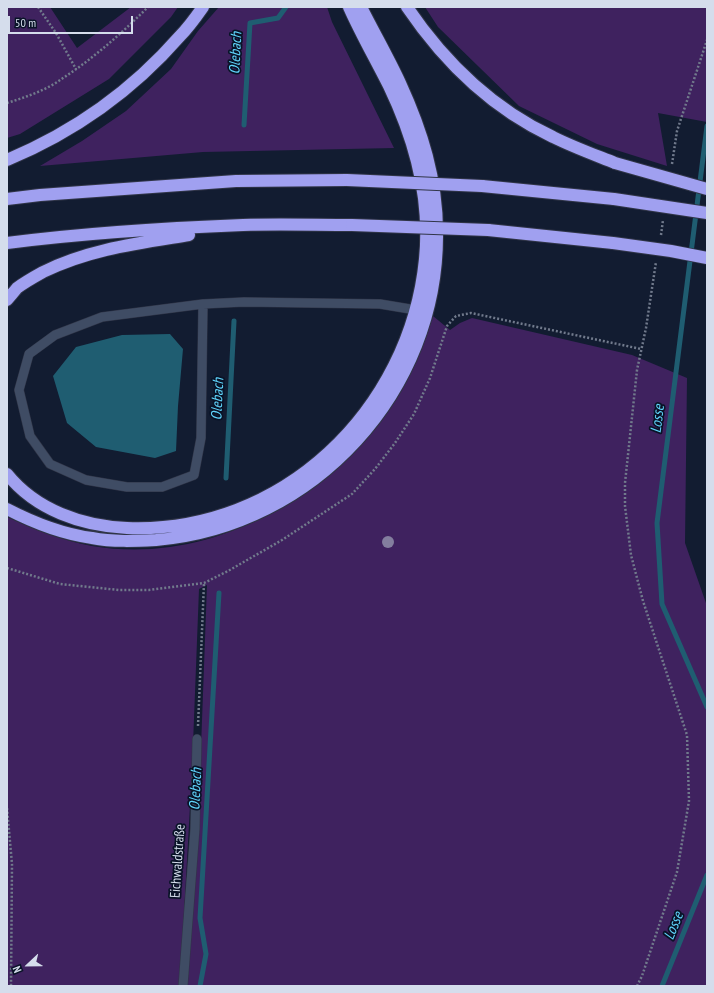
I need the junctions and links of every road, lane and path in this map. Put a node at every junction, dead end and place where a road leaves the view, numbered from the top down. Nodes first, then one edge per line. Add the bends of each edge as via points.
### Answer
1 (38, 7) edge
2 (148, 7) edge
3 (203, 7) edge
4 (349, 7) edge
5 (361, 7) edge
6 (407, 7) edge
7 (76, 69) junction
8 (7, 103) edge
9 (7, 160) edge
10 (707, 189) edge
11 (7, 199) edge
12 (707, 213) edge
13 (244, 225) junction
14 (7, 243) edge
15 (707, 258) edge
16 (7, 300) edge
17 (203, 304) junction
18 (416, 310) junction
19 (7, 474) edge
20 (7, 509) edge
21 (7, 568) edge
22 (204, 583) junction
23 (197, 739) joint
24 (7, 808) edge
25 (11, 986) edge
26 (183, 986) edge
27 (637, 986) edge

1 - 7 path
2 - 7 path via 120,34
3 - 9 highway via 181,36 114,99 59,135
4 - 18 highway via 397,103 418,164 426,233 422,283
5 - 20 highway via 399,81 420,130 433,181 436,213 436,259 428,310 410,360 385,406 352,446 313,481 268,508 220,528 143,541 97,539 62,532
6 - 10 highway, bridge via 440,52 489,98 515,116 553,137 615,163
7 - 8 path via 41,91
11 - 12 highway, bridge via 236,180 347,180 482,186 614,199
13 - 14 highway via 129,231
13 - 15 highway, bridge via 352,224 488,230 613,243
13 - 16 highway via 127,245 76,258 33,277
17 - 17 lane via 201,438 194,475 162,486 127,487 86,480 50,464 30,436 19,390 29,354 55,335 102,317
17 - 18 lane via 380,304
18 - 19 highway via 389,378 344,439 286,486 240,508 217,517 168,527 92,524 48,508 30,497
21 - 22 path via 60,584 119,590 149,590
22 - 23 path
22 - 27 path via 282,540 352,494 375,469 414,414 448,326 456,316 470,314 641,349 625,506 631,555 643,601 686,735 689,801 677,872
23 - 26 lane, Eichwaldstraße via 195,829
24 - 25 path via 12,864

